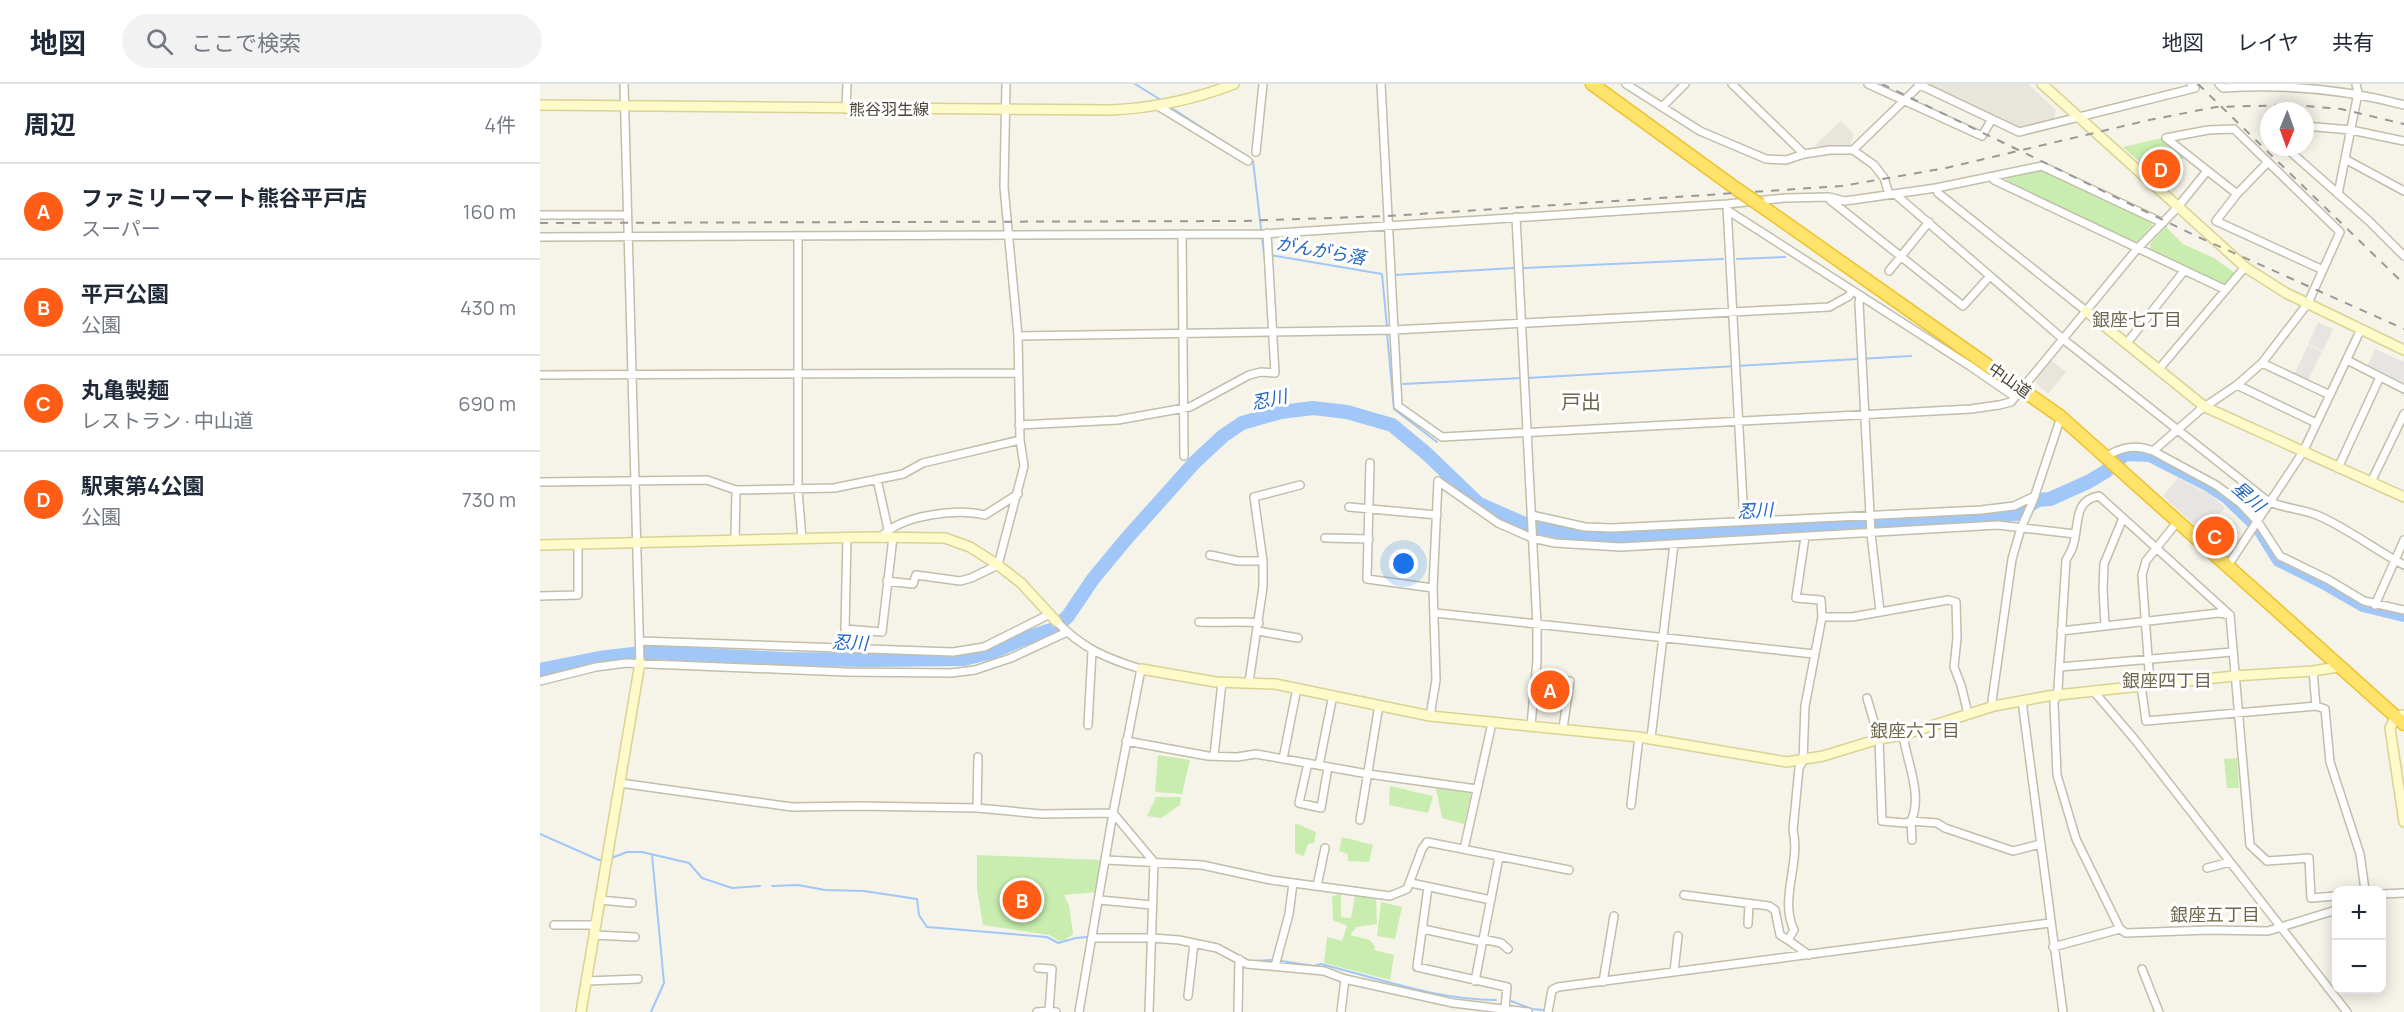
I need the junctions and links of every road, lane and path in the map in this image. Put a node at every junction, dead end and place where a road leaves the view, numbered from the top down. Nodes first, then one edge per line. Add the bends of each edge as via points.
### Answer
1 (624, 84) edge
2 (847, 84) edge
3 (1006, 84) edge
4 (1234, 84) edge
5 (1263, 84) edge
6 (1382, 84) edge
7 (1592, 84) edge
8 (1626, 84) edge
9 (1685, 84) edge
10 (1732, 84) edge
11 (1868, 84) edge
12 (2042, 84) edge
13 (2191, 84) edge
14 (2219, 84) edge
15 (2356, 84) edge
16 (1919, 85) edge
17 (2358, 93) junction
18 (1904, 101) junction
19 (540, 105) edge
20 (626, 105) junction
21 (2404, 105) edge
22 (1160, 106) junction
23 (1662, 107) junction
24 (1006, 108) junction
25 (846, 109) junction
26 (2077, 116) junction
27 (1992, 119) junction
28 (2314, 127) edge
29 (2351, 130) junction
30 (2404, 141) edge
31 (1853, 150) junction
32 (1256, 152) dead end
33 (1804, 154) junction
34 (2295, 156) edge
35 (2345, 159) junction
36 (1248, 161) dead end
37 (2268, 162) junction
38 (2207, 171) junction
39 (1992, 177) junction
40 (1936, 188) junction
41 (2404, 191) edge
42 (1892, 194) junction
43 (2237, 194) junction
44 (2338, 194) junction
45 (1829, 197) junction
46 (1727, 207) junction
47 (2177, 208) junction
48 (540, 215) edge
49 (627, 215) junction
50 (1516, 217) junction
51 (1929, 222) junction
52 (2163, 223) junction
53 (1388, 224) junction
54 (1182, 234) junction
55 (1263, 234) junction
56 (1009, 235) junction
57 (540, 237) edge
58 (628, 237) junction
59 (798, 237) junction
60 (2137, 249) junction
61 (1901, 256) junction
62 (2404, 256) edge
63 (2245, 267) junction
64 (2323, 270) junction
65 (1889, 271) dead end
66 (2184, 271) junction
67 (1990, 276) junction
68 (2224, 289) junction
69 (1852, 291) junction
70 (1860, 296) junction
71 (2308, 303) junction
72 (2086, 311) junction
73 (1732, 313) junction
74 (1521, 324) junction
75 (2361, 329) junction
76 (1393, 330) junction
77 (1273, 332) junction
78 (1183, 333) junction
79 (1018, 336) junction
80 (2062, 339) junction
81 (2127, 343) junction
82 (2404, 350) edge
83 (2347, 360) junction
84 (2262, 363) junction
85 (2159, 369) junction
86 (1018, 373) junction
87 (799, 374) junction
88 (540, 375) edge
89 (634, 375) junction
90 (2380, 377) junction
91 (2237, 385) junction
92 (2404, 389) edge
93 (2018, 393) junction
94 (2330, 395) junction
95 (2205, 407) junction
96 (1184, 408) junction
97 (1864, 414) junction
98 (2404, 414) edge
99 (2061, 417) junction
100 (1738, 421) junction
101 (2316, 423) junction
102 (1019, 425) junction
103 (2178, 429) junction
104 (1526, 432) junction
105 (1020, 440) junction
106 (2153, 451) junction
107 (2303, 452) junction
108 (2104, 455) junction
109 (1184, 456) dead end
110 (1370, 463) dead end
111 (2338, 468) junction
112 (877, 479) junction
113 (540, 482) edge
114 (636, 482) junction
115 (2371, 482) junction
116 (1300, 485) dead end
117 (736, 490) junction
118 (798, 490) junction
119 (1018, 494) junction
120 (2404, 497) edge
121 (2034, 498) junction
122 (2271, 502) junction
123 (1349, 507) dead end
124 (1369, 509) junction
125 (1437, 515) junction
126 (1870, 515) junction
127 (1532, 517) junction
128 (2123, 518) junction
129 (1744, 521) junction
130 (2178, 521) junction
131 (2256, 525) junction
132 (2021, 528) junction
133 (1871, 532) junction
134 (891, 533) junction
135 (2076, 534) junction
136 (1532, 536) junction
137 (1805, 537) junction
138 (802, 538) junction
139 (847, 538) junction
140 (1325, 538) dead end
141 (1369, 538) junction
142 (2404, 540) edge
143 (735, 541) junction
144 (638, 543) junction
145 (578, 544) junction
146 (1674, 544) junction
147 (540, 545) edge
148 (2155, 547) junction
149 (1210, 555) dead end
150 (1263, 561) junction
151 (2395, 561) junction
152 (998, 565) junction
153 (2404, 565) edge
154 (2227, 567) junction
155 (887, 581) junction
156 (1433, 588) junction
157 (540, 596) edge
158 (2375, 605) junction
159 (2404, 610) edge
160 (1880, 611) junction
161 (1435, 613) junction
162 (2230, 615) junction
163 (1053, 617) junction
164 (1822, 617) junction
165 (1199, 622) dead end
166 (2145, 623) junction
167 (1537, 625) junction
168 (2105, 626) junction
169 (1259, 627) junction
170 (1065, 630) junction
171 (2061, 631) junction
172 (1664, 637) junction
173 (1298, 638) dead end
174 (640, 641) junction
175 (1092, 651) junction
176 (2232, 652) junction
177 (1814, 654) junction
178 (2148, 659) junction
179 (640, 663) junction
180 (2060, 667) junction
181 (2338, 667) junction
182 (1141, 669) junction
183 (2313, 671) junction
184 (2234, 676) junction
185 (540, 681) edge
186 (1570, 681) dead end
187 (1222, 682) junction
188 (1249, 682) junction
189 (2146, 684) junction
190 (1297, 688) junction
191 (2096, 690) junction
192 (1333, 695) junction
193 (2056, 695) junction
194 (1867, 698) dead end
195 (2022, 701) junction
196 (1379, 705) junction
197 (1994, 706) junction
198 (2316, 706) junction
199 (2237, 713) junction
200 (1968, 714) junction
201 (1430, 716) junction
202 (2402, 719) edge
203 (1492, 723) junction
204 (1088, 725) dead end
205 (1531, 725) junction
206 (1563, 728) junction
207 (1903, 735) junction
208 (1639, 737) junction
209 (1651, 738) junction
210 (1879, 739) junction
211 (1126, 741) junction
212 (1214, 756) junction
213 (978, 758) dead end
214 (1283, 759) junction
215 (1803, 761) junction
216 (1308, 763) junction
217 (1319, 765) junction
218 (1328, 767) junction
219 (1368, 774) junction
220 (620, 783) junction
221 (1477, 789) junction
222 (1631, 805) dead end
223 (977, 808) junction
224 (1113, 813) junction
225 (1360, 819) dead end
226 (1911, 821) junction
227 (2404, 822) edge
228 (1912, 840) dead end
229 (2040, 844) junction
230 (1325, 848) dead end
231 (1464, 849) junction
232 (1499, 857) junction
233 (1106, 860) junction
234 (1154, 862) junction
235 (2230, 862) junction
236 (2207, 868) dead end
237 (1569, 870) dead end
238 (1293, 883) junction
239 (1411, 883) junction
240 (1317, 886) junction
241 (2364, 886) edge
242 (1428, 887) junction
243 (2404, 893) edge
244 (2386, 894) edge
245 (1684, 895) dead end
246 (2332, 896) edge
247 (600, 900) junction
248 (1100, 900) junction
249 (1491, 900) junction
250 (632, 903) dead end
251 (1749, 904) junction
252 (1152, 905) junction
253 (2332, 912) edge
254 (1614, 916) dead end
255 (2050, 923) junction
256 (1748, 924) dead end
257 (554, 925) dead end
258 (2281, 927) junction
259 (1422, 929) junction
260 (2120, 929) junction
261 (595, 930) junction
262 (1678, 936) dead end
263 (635, 937) dead end
264 (1092, 938) junction
265 (1152, 938) junction
266 (1788, 940) junction
267 (1483, 941) junction
268 (1194, 943) junction
269 (2053, 947) junction
270 (1508, 949) dead end
271 (1809, 955) junction
272 (1239, 960) junction
273 (1275, 966) junction
274 (1038, 968) dead end
275 (2142, 969) dead end
276 (1674, 972) junction
277 (638, 979) dead end
278 (1345, 979) junction
279 (587, 981) junction
280 (1475, 981) junction
281 (1603, 982) junction
282 (1188, 996) dead end
283 (1505, 1008) junction
284 (581, 1012) edge
285 (1037, 1012) edge
286 (1052, 1012) edge
287 (1079, 1012) edge
288 (1149, 1012) edge
289 (1238, 1012) edge
290 (1341, 1012) edge
291 (1528, 1012) edge
292 (1548, 1012) edge
293 (2062, 1012) edge
294 (2159, 1012) edge
295 (2348, 1012) edge

1 - 20 street
2 - 25 street
3 - 24 street
4 - 22 street, 熊谷羽生線
5 - 32 street
6 - 53 street
7 - 93 highway, 中山道, bridge
8 - 23 street
9 - 23 street
10 - 33 street
11 - 18 street
12 - 26 street
13 - 26 street via 2195,88
14 - 17 street via 2223,88 2299,86
15 - 17 street
16 - 18 street
16 - 27 street
17 - 21 street
17 - 29 street
18 - 27 street via 1982,136
18 - 31 street
19 - 20 street, 熊谷羽生線
20 - 25 street, 熊谷羽生線
20 - 49 street
22 - 24 street, 熊谷羽生線 via 1111,110
22 - 36 street
23 - 33 street via 1700,131 1766,159 1786,160
24 - 25 street, 熊谷羽生線
24 - 56 street via 1004,187
26 - 27 street via 2019,132
26 - 47 street
28 - 29 street
29 - 30 street
29 - 35 street
31 - 33 street
31 - 42 street via 1869,160
34 - 44 street
35 - 41 street
35 - 44 street
37 - 38 street via 2234,129 2166,138
37 - 43 street
37 - 64 street via 2340,232
38 - 43 street
38 - 47 street
39 - 40 street
39 - 52 street via 2042,166
39 - 60 street
40 - 42 street
40 - 72 street
42 - 45 street via 1845,201
42 - 51 street
43 - 64 street via 2216,221
44 - 62 street
45 - 46 street via 1785,198
45 - 61 street
46 - 50 street
46 - 69 street
46 - 73 street
47 - 52 street
47 - 63 street
48 - 49 street
49 - 58 street
50 - 53 street
50 - 74 street
51 - 61 street
51 - 67 street
52 - 60 street
53 - 55 street
53 - 76 street
54 - 55 street
54 - 56 street
54 - 78 street
55 - 77 street via 1268,249
56 - 59 street
56 - 79 street
57 - 58 street
58 - 59 street
58 - 89 street
59 - 87 street
60 - 66 street
60 - 72 street
61 - 65 street
61 - 67 street via 1963,306
63 - 68 street
63 - 71 street
64 - 71 street
66 - 68 street
66 - 81 street
67 - 80 street
68 - 85 street
69 - 70 street
69 - 73 street via 1829,307
70 - 93 street
70 - 97 street
71 - 75 street
71 - 84 street
72 - 80 street
72 - 81 street
73 - 74 street
73 - 100 street
74 - 76 street
74 - 104 street
75 - 82 street
75 - 83 street
76 - 77 street
76 - 104 street via 1398,406 1442,437
77 - 78 street
77 - 96 street via 1275,373 1249,375
78 - 79 street
78 - 96 street
79 - 86 street
80 - 93 street
80 - 103 street
81 - 85 street
83 - 90 street
83 - 94 street
84 - 91 street
84 - 94 street
85 - 95 street
86 - 87 street
86 - 102 street
87 - 89 street
87 - 118 street
88 - 89 street
89 - 114 street
90 - 92 street
90 - 111 street
91 - 95 street
91 - 101 street
93 - 97 street via 2011,402 1999,405
93 - 99 highway, 中山道
94 - 101 street
95 - 103 street
95 - 107 street
96 - 102 street via 1118,420
96 - 109 street
97 - 100 street
97 - 126 street
98 - 115 street
99 - 108 highway, 中山道
99 - 121 street
100 - 104 street
100 - 129 street
101 - 107 street
102 - 105 street
103 - 106 street
103 - 122 street
104 - 127 street
105 - 112 street via 923,463 903,474
105 - 119 street via 1024,466
106 - 108 street via 2121,448
106 - 131 street via 2240,503
107 - 111 street
107 - 122 street
108 - 130 highway, 中山道
110 - 124 street
111 - 115 street
112 - 118 street
112 - 134 street
113 - 114 street
114 - 117 street via 707,480
114 - 144 street
115 - 120 street
116 - 150 street via 1254,497
117 - 118 street
117 - 143 street
118 - 138 street
119 - 134 street via 985,515 968,511 939,514
119 - 152 street
121 - 126 street via 2014,506 1981,510
121 - 132 street
122 - 131 street
122 - 151 street via 2322,517
123 - 124 street
124 - 125 street
124 - 141 street
125 - 136 street via 1438,481 1498,523
125 - 156 street
126 - 129 street
126 - 133 street
127 - 129 street via 1585,527
127 - 136 street
128 - 135 street via 2099,496 2091,497 2079,510
128 - 148 street
128 - 168 street via 2104,564
130 - 148 street
130 - 154 highway, 中山道
131 - 154 street
131 - 158 street via 2280,556
132 - 133 street via 1998,525
132 - 135 street
132 - 197 street via 2009,580
133 - 137 street
133 - 160 street
134 - 139 street
134 - 152 street via 945,538 970,547
134 - 155 street
135 - 171 street via 2066,560
136 - 146 street via 1590,546
136 - 167 street
137 - 146 street
137 - 164 street via 1796,598 1821,600
138 - 139 street
138 - 143 street
139 - 155 street via 845,629 882,632
140 - 141 street
141 - 156 street via 1367,579
142 - 151 street
143 - 144 street
144 - 145 street
144 - 174 street
145 - 147 street
145 - 157 street via 578,595
146 - 172 street
148 - 162 street
148 - 166 street via 2142,575
149 - 150 street
150 - 169 street
151 - 153 street
151 - 158 street
152 - 155 street via 960,580 916,575 913,584
152 - 163 street
154 - 181 highway, 中山道
156 - 161 street
158 - 159 street
160 - 164 street via 1852,617
160 - 200 street via 1956,602 1954,667
161 - 167 street
161 - 201 street via 1436,680
162 - 166 street via 2219,613
162 - 176 street
163 - 170 street
163 - 174 street via 984,647 953,652
164 - 177 street
165 - 169 street via 1230,620
166 - 168 street
166 - 178 street
167 - 172 street
167 - 205 street
168 - 171 street
169 - 173 street
169 - 188 street
170 - 175 street
170 - 179 street via 1011,658 951,673
171 - 180 street
172 - 177 street
172 - 209 street
174 - 179 street
175 - 182 street
175 - 204 street
176 - 178 street
176 - 184 street
177 - 215 street via 1805,706
178 - 180 street
178 - 189 street
179 - 185 street
179 - 220 street
180 - 193 street
181 - 183 street
181 - 202 highway, 中山道
182 - 187 street
182 - 211 street
183 - 184 street
183 - 198 street
184 - 189 street
184 - 199 street
186 - 206 street
187 - 188 street
187 - 212 street
188 - 190 street
189 - 191 street
189 - 199 street via 2146,721
190 - 192 street
190 - 214 street
191 - 193 street
191 - 235 street
192 - 196 street
192 - 217 street
193 - 195 street
193 - 260 street via 2057,775 2076,839
194 - 210 street
195 - 197 street
195 - 229 street
196 - 201 street
196 - 219 street
197 - 200 street
198 - 199 street
198 - 241 street via 2325,709 2330,762 2360,854
199 - 246 street via 2250,845 2267,861 2309,858 2311,898
200 - 207 street
201 - 203 street
202 - 227 street via 2390,728
203 - 205 street
203 - 221 street
205 - 206 street
206 - 208 street
207 - 210 street
207 - 226 street via 1917,792
208 - 209 street
208 - 222 street
209 - 215 street via 1764,759
210 - 215 street
210 - 226 street via 1882,821
211 - 212 street
211 - 224 street
212 - 214 street via 1256,754
213 - 223 street
214 - 216 street
215 - 266 street via 1799,768 1791,873 1789,920 1794,930
216 - 217 street
216 - 218 street via 1299,803 1321,808
217 - 218 street
218 - 219 street
219 - 221 street
219 - 225 street
220 - 223 street via 792,807
220 - 247 street
221 - 231 street
223 - 224 street via 1041,814
224 - 233 street
224 - 234 street
226 - 228 street
226 - 229 street via 1936,823 2013,851
229 - 255 street
230 - 240 street
231 - 232 street
231 - 239 street via 1427,842
232 - 237 street
232 - 249 street
233 - 234 street
233 - 248 street
234 - 238 street via 1202,865
234 - 252 street
235 - 236 street
235 - 258 street
238 - 240 street
238 - 273 street
239 - 240 street via 1390,896
239 - 242 street
242 - 249 street
242 - 259 street
243 - 244 street
245 - 251 street
247 - 250 street
247 - 261 street
248 - 252 street
248 - 264 street
249 - 267 street
251 - 256 street
251 - 266 street via 1775,910 1780,935
252 - 265 street
253 - 258 street
254 - 281 street
255 - 269 street
255 - 271 street
257 - 261 street
258 - 260 street via 2268,931 2126,933
258 - 295 street
259 - 267 street
259 - 280 street via 1417,967
260 - 269 street
261 - 263 street
261 - 279 street
262 - 276 street
264 - 265 street
264 - 287 street
265 - 268 street
265 - 288 street
266 - 271 street
267 - 270 street via 1501,943
267 - 280 street
268 - 272 street via 1217,948
268 - 282 street
269 - 293 street
271 - 276 street
272 - 273 street
272 - 289 street
273 - 278 street via 1324,971
274 - 286 street via 1052,969
275 - 294 street
276 - 281 street
277 - 279 street
278 - 283 street via 1453,1003
278 - 290 street
279 - 284 street
280 - 283 street via 1507,987
281 - 292 street via 1552,990
283 - 291 street
285 - 286 street

